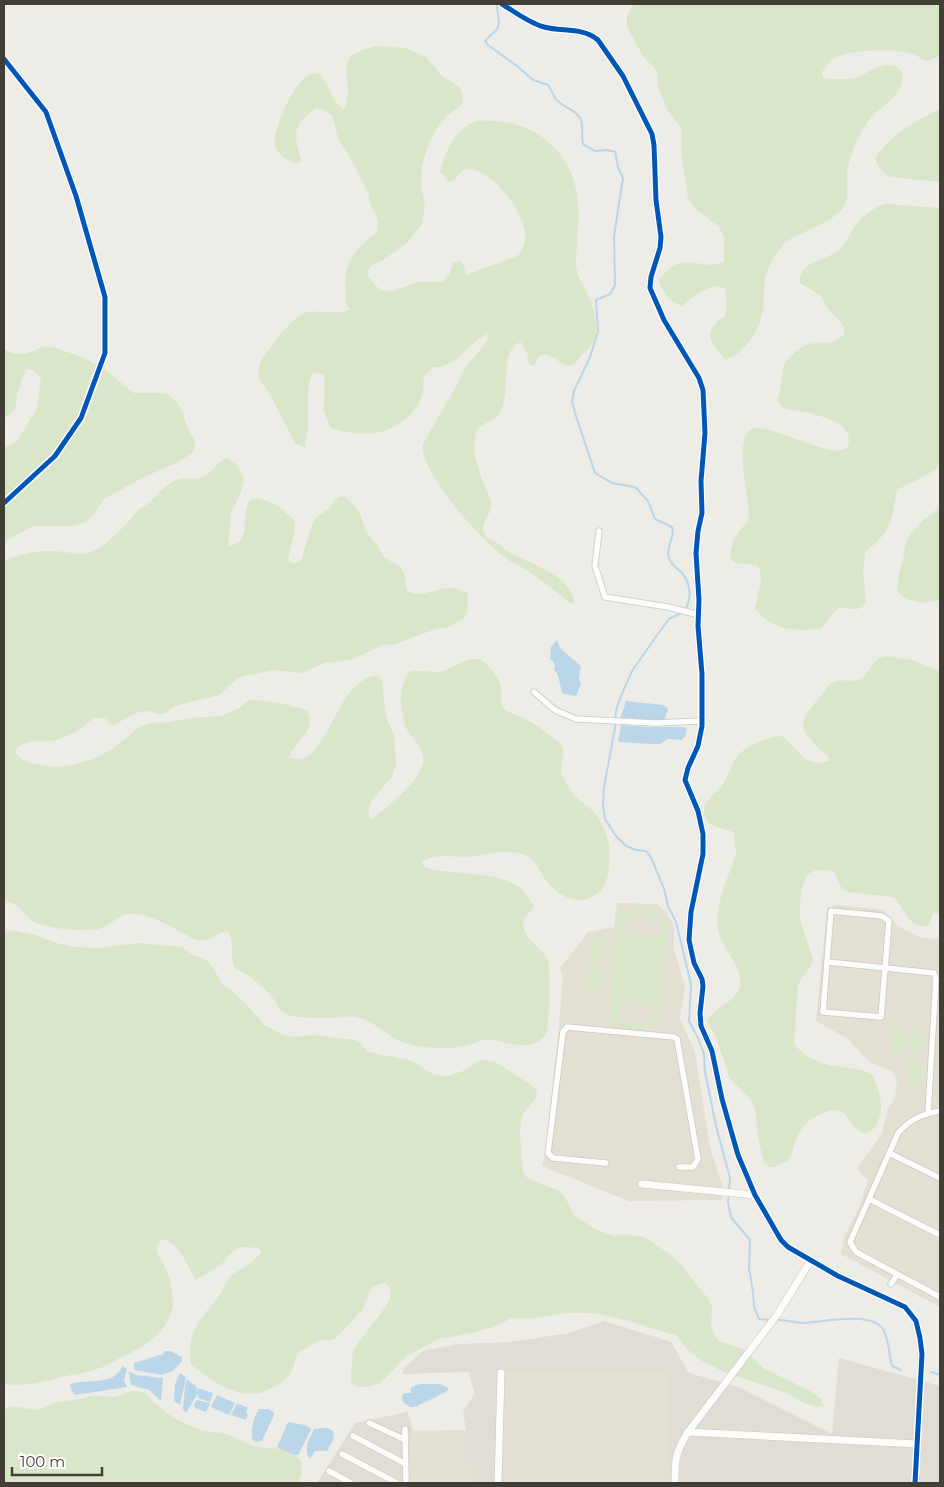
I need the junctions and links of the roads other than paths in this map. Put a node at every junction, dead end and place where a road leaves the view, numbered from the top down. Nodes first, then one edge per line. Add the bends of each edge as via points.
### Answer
1 (502, 4) edge
2 (4, 59) edge
3 (4, 503) edge
4 (600, 531) dead end
5 (698, 615) junction
6 (534, 692) dead end
7 (702, 721) junction
8 (828, 962) junction
9 (885, 967) junction
10 (940, 1111) edge
11 (928, 1113) junction
12 (889, 1153) junction
13 (606, 1164) dead end
14 (679, 1167) dead end
15 (940, 1178) edge
16 (642, 1184) dead end
17 (755, 1195) junction
18 (869, 1199) junction
19 (940, 1235) edge
20 (811, 1260) junction
21 (897, 1275) junction
22 (891, 1284) dead end
23 (940, 1297) edge
24 (500, 1373) dead end
25 (369, 1423) dead end
26 (405, 1429) dead end
27 (688, 1432) junction
28 (353, 1436) dead end
29 (406, 1440) junction
30 (917, 1444) junction
31 (342, 1454) dead end
32 (406, 1464) junction
33 (329, 1472) dead end
34 (351, 1483) edge
35 (397, 1483) edge
36 (406, 1483) edge
37 (498, 1483) edge
38 (674, 1483) edge
39 (915, 1483) edge

1 - 5 street via 544,27 593,35 624,76 652,134 661,237 650,288 664,320 704,390 702,513 696,553
2 - 3 street via 46,112 76,196 105,297 105,353 82,418 55,456
4 - 5 street via 596,566 605,597
5 - 7 street
6 - 7 street via 555,710 576,719 656,724
7 - 17 street via 702,734 685,780 698,811 704,843 689,940 703,986 701,1026 712,1051 732,1136
8 - 9 street
8 - 9 street via 832,911 887,919
8 - 9 street via 824,1012 881,1017
9 - 11 street via 928,971 936,978
10 - 11 street
11 - 12 street via 906,1123
12 - 15 street
12 - 18 street
13 - 14 street via 553,1158 548,1153 563,1032 567,1027 677,1039 698,1159 693,1167
16 - 17 street
17 - 20 street via 781,1240
18 - 19 street
18 - 21 street via 850,1242 856,1252
20 - 27 street via 777,1315
20 - 30 street via 905,1307 916,1321 922,1354
21 - 22 street
21 - 23 street
24 - 37 street
25 - 29 street
26 - 29 street
27 - 30 street
27 - 38 street via 677,1450
28 - 32 street
29 - 32 street
30 - 39 street
31 - 35 street
32 - 36 street
33 - 34 street

